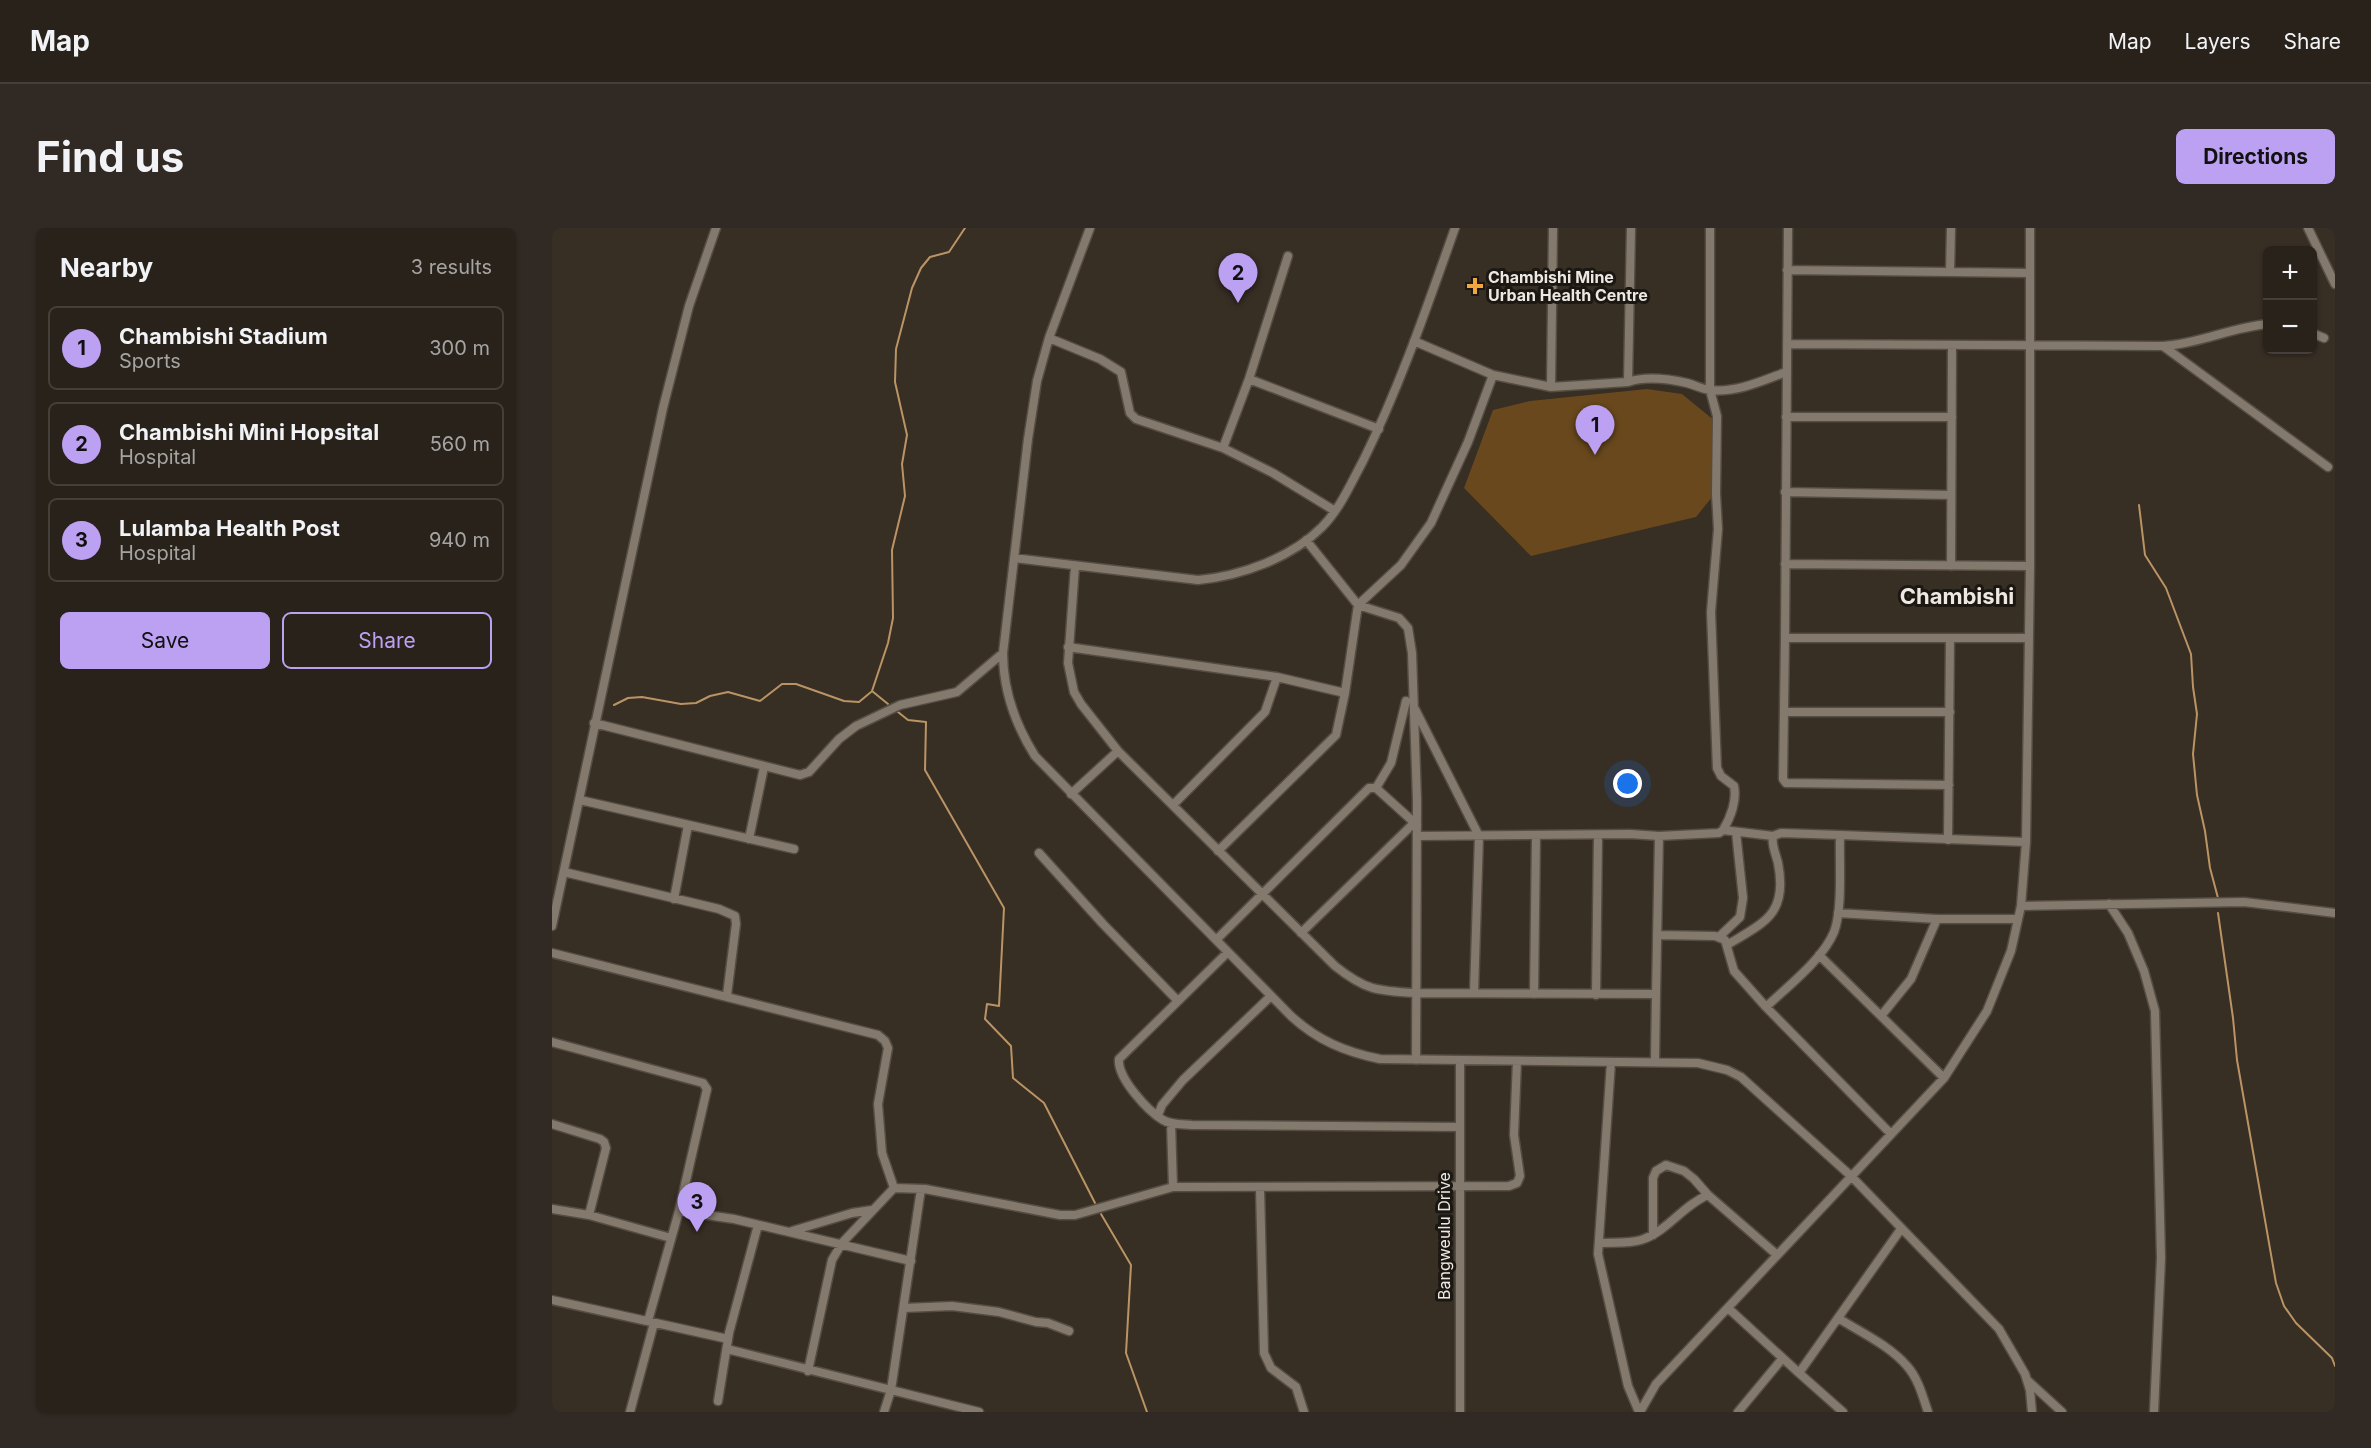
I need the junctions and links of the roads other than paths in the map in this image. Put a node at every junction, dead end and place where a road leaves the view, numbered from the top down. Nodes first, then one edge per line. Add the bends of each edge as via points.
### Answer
1 (716, 228) edge
2 (1090, 228) edge
3 (1455, 228) edge
4 (1553, 228) edge
5 (1631, 228) edge
6 (1710, 228) edge
7 (1788, 228) edge
8 (1951, 228) edge
9 (2030, 228) edge
10 (2308, 228) edge
11 (1288, 256) dead end
12 (1787, 270) junction
13 (1950, 272) junction
14 (2029, 273) junction
15 (2335, 284) edge
16 (2263, 324) edge
17 (2317, 335) edge
18 (1049, 338) junction
19 (2324, 338) dead end
20 (1414, 341) junction
21 (1787, 344) junction
22 (1952, 345) junction
23 (2030, 346) junction
24 (2163, 346) junction
25 (1786, 372) junction
26 (1492, 375) junction
27 (1249, 379) junction
28 (1628, 382) junction
29 (1551, 387) junction
30 (1710, 390) junction
31 (1786, 417) junction
32 (1953, 417) junction
33 (1379, 429) junction
34 (1223, 448) junction
35 (2328, 467) dead end
36 (1785, 492) junction
37 (1951, 495) junction
38 (1335, 511) junction
39 (1305, 540) junction
40 (1014, 558) junction
41 (1785, 564) junction
42 (1075, 566) junction
43 (1951, 566) junction
44 (2030, 566) junction
45 (1358, 605) junction
46 (1785, 638) junction
47 (1950, 638) junction
48 (2029, 638) junction
49 (1068, 647) junction
50 (1003, 653) junction
51 (1277, 677) junction
52 (1345, 693) junction
53 (1410, 703) junction
54 (1784, 712) junction
55 (1950, 712) junction
56 (594, 723) junction
57 (1118, 751) junction
58 (764, 767) junction
59 (1949, 785) junction
60 (1376, 788) junction
61 (1071, 794) junction
62 (580, 800) junction
63 (1173, 805) junction
64 (1416, 824) junction
65 (688, 825) junction
66 (1724, 831) junction
67 (1736, 832) junction
68 (1598, 835) junction
69 (1840, 835) junction
70 (1417, 836) junction
71 (1479, 836) junction
72 (1536, 836) junction
73 (1659, 836) junction
74 (1773, 836) junction
75 (749, 839) junction
76 (1948, 840) junction
77 (2026, 842) junction
78 (794, 849) dead end
79 (1218, 851) junction
80 (1039, 853) dead end
81 (564, 872) junction
82 (1260, 894) junction
83 (674, 899) junction
84 (2109, 904) junction
85 (2021, 906) junction
86 (1838, 913) junction
87 (2335, 913) edge
88 (1937, 919) junction
89 (2018, 919) junction
90 (552, 926) edge
91 (1301, 933) junction
92 (1657, 936) junction
93 (1720, 936) junction
94 (1216, 940) junction
95 (1727, 945) junction
96 (1228, 952) junction
97 (552, 953) edge
98 (1819, 955) junction
99 (1415, 993) junction
100 (1474, 993) junction
101 (1534, 994) junction
102 (1656, 994) junction
103 (727, 995) junction
104 (1596, 995) junction
105 (1271, 996) junction
106 (1178, 1000) junction
107 (1766, 1007) junction
108 (1881, 1016) junction
109 (552, 1042) edge
110 (1416, 1060) junction
111 (1460, 1061) junction
112 (1517, 1061) junction
113 (1655, 1061) junction
114 (1611, 1062) junction
115 (1944, 1078) junction
116 (1158, 1115) junction
117 (1171, 1123) junction
118 (552, 1124) edge
119 (1460, 1127) junction
120 (1891, 1134) junction
121 (1851, 1176) junction
122 (1460, 1185) junction
123 (1173, 1187) junction
124 (894, 1188) junction
125 (1260, 1188) junction
126 (921, 1189) junction
127 (1708, 1195) junction
128 (552, 1209) edge
129 (873, 1210) junction
130 (679, 1211) junction
131 (589, 1215) junction
132 (758, 1225) junction
133 (1901, 1229) junction
134 (791, 1232) junction
135 (1653, 1235) junction
136 (671, 1239) junction
137 (842, 1243) junction
138 (1599, 1243) junction
139 (1776, 1254) junction
140 (911, 1261) junction
141 (552, 1300) edge
142 (904, 1308) junction
143 (1728, 1308) junction
144 (1838, 1318) junction
145 (651, 1322) junction
146 (1069, 1331) dead end
147 (728, 1339) junction
148 (727, 1349) junction
149 (1782, 1359) junction
150 (808, 1371) junction
151 (1799, 1373) junction
152 (2026, 1379) junction
153 (891, 1390) junction
154 (718, 1401) dead end
155 (974, 1411) edge
156 (630, 1412) edge
157 (884, 1412) edge
158 (1304, 1412) edge
159 (1460, 1412) edge
160 (1639, 1412) edge
161 (1738, 1412) edge
162 (1843, 1412) edge
163 (1928, 1412) edge
164 (2032, 1412) edge
165 (2062, 1412) edge
166 (2154, 1412) edge

1 - 56 street via 689,306 663,408
2 - 18 street
3 - 20 street
4 - 29 street
5 - 28 street
6 - 30 street
7 - 12 street
8 - 13 street
9 - 14 street
10 - 15 street
11 - 27 street
12 - 13 street
12 - 21 street
13 - 14 street
14 - 23 street
16 - 24 street
17 - 19 street
18 - 34 street via 1121,372 1130,413 1136,419
18 - 40 street via 1032,406
20 - 26 street
20 - 33 street
21 - 22 street
21 - 25 street
22 - 23 street
22 - 32 street
23 - 24 street
23 - 44 street
24 - 35 street
25 - 30 street via 1741,388
25 - 31 street
26 - 29 street
26 - 45 street via 1468,442 1431,523 1401,565
27 - 33 street
27 - 34 street
28 - 29 street
28 - 30 street via 1639,378
30 - 66 street via 1717,416 1718,529 1711,612 1717,768 1734,786 1735,793
31 - 32 street
31 - 36 street
32 - 37 street
33 - 38 street
34 - 38 street
36 - 37 street
36 - 41 street
37 - 43 street
38 - 39 street
39 - 42 street via 1258,565 1211,579 1185,580
39 - 45 street
40 - 42 street
40 - 50 street
41 - 43 street
41 - 46 street
42 - 49 street
43 - 44 street
44 - 48 street
45 - 52 street
45 - 53 street via 1399,618 1408,628 1412,652
46 - 47 street
46 - 54 street
47 - 48 street
47 - 55 street
48 - 77 street
49 - 51 street
49 - 57 street via 1074,692
50 - 58 street via 957,692 900,705 856,726 809,772 800,775
50 - 61 street via 1007,693 1017,724 1035,756
51 - 52 street
51 - 63 street via 1265,712
52 - 79 street via 1336,735
53 - 60 street via 1391,763
53 - 64 street
53 - 71 street
54 - 55 street
54 - 59 street via 1786,783
55 - 59 street
56 - 58 street
56 - 62 street
57 - 61 street
57 - 63 street
58 - 75 street
59 - 76 street
60 - 64 street
60 - 82 street via 1369,788
61 - 94 street
62 - 65 street
62 - 81 street
63 - 79 street
64 - 70 street
64 - 91 street
65 - 75 street
65 - 83 street
66 - 67 street
66 - 73 street
67 - 74 street
67 - 93 street via 1743,898 1740,917
68 - 72 street
68 - 73 street
68 - 104 street
69 - 74 street
69 - 76 street
69 - 86 street
70 - 71 street
70 - 99 street
71 - 72 street
71 - 100 street
72 - 101 street
73 - 92 street
74 - 95 street via 1779,876 1776,909
75 - 78 street
76 - 77 street
77 - 85 street
79 - 82 street
80 - 106 street
81 - 83 street
81 - 90 street
82 - 91 street
82 - 94 street
83 - 103 street via 735,916
84 - 85 street
84 - 87 street via 2244,902
84 - 166 street via 2128,933 2155,1011 2161,1258
85 - 89 street
86 - 88 street
86 - 98 street via 1834,933
88 - 89 street
88 - 108 street via 1911,979
89 - 115 street via 2011,951 1987,1011
91 - 99 street via 1358,983 1381,991
92 - 93 street
92 - 102 street
93 - 95 street
94 - 96 street
95 - 107 street via 1734,971
96 - 105 street
96 - 106 street
97 - 103 street
98 - 107 street
98 - 108 street
99 - 100 street
99 - 110 street
100 - 101 street
101 - 104 street
102 - 104 street
102 - 113 street
103 - 124 street via 870,1032 885,1041 888,1048 878,1104 882,1153
105 - 110 street via 1304,1028 1331,1045 1362,1055
105 - 116 street via 1183,1080
106 - 116 street via 1119,1059 1119,1069 1136,1094
107 - 120 street
108 - 115 street
109 - 130 street via 703,1083 707,1089
110 - 111 street
111 - 112 street
111 - 119 street, Bangweulu Drive
112 - 114 street
112 - 122 street via 1514,1135 1520,1176 1509,1186
113 - 114 street
113 - 121 street via 1713,1065 1741,1077
114 - 138 street
115 - 120 street
116 - 117 street
117 - 119 street
117 - 123 street
118 - 131 street via 604,1142 606,1148
119 - 122 street, Bangweulu Drive
120 - 121 street
121 - 133 street
121 - 139 street
122 - 125 street
122 - 159 street, Bangweulu Drive
123 - 125 street
123 - 126 street via 1075,1215
124 - 126 street
124 - 129 street
125 - 158 street via 1264,1353 1271,1368 1296,1388
126 - 140 street
127 - 135 street via 1693,1202
127 - 135 street via 1684,1171 1660,1167 1653,1178
127 - 139 street
128 - 131 street
129 - 134 street
129 - 137 street
130 - 132 street
130 - 136 street
131 - 136 street
132 - 134 street
132 - 147 street
133 - 144 street
133 - 152 street via 1999,1329
134 - 137 street
135 - 138 street via 1637,1241
136 - 145 street
137 - 140 street
137 - 150 street via 832,1260
138 - 160 street via 1602,1276 1625,1375
139 - 143 street
140 - 142 street
141 - 145 street
142 - 146 street via 952,1306 999,1312
142 - 153 street
143 - 149 street
143 - 160 street via 1656,1384
144 - 151 street
144 - 163 street via 1908,1366
145 - 147 street
145 - 156 street
147 - 148 street
148 - 150 street
148 - 154 street
149 - 151 street
149 - 161 street
150 - 153 street
151 - 162 street
152 - 164 street
152 - 165 street
153 - 155 street
153 - 157 street

